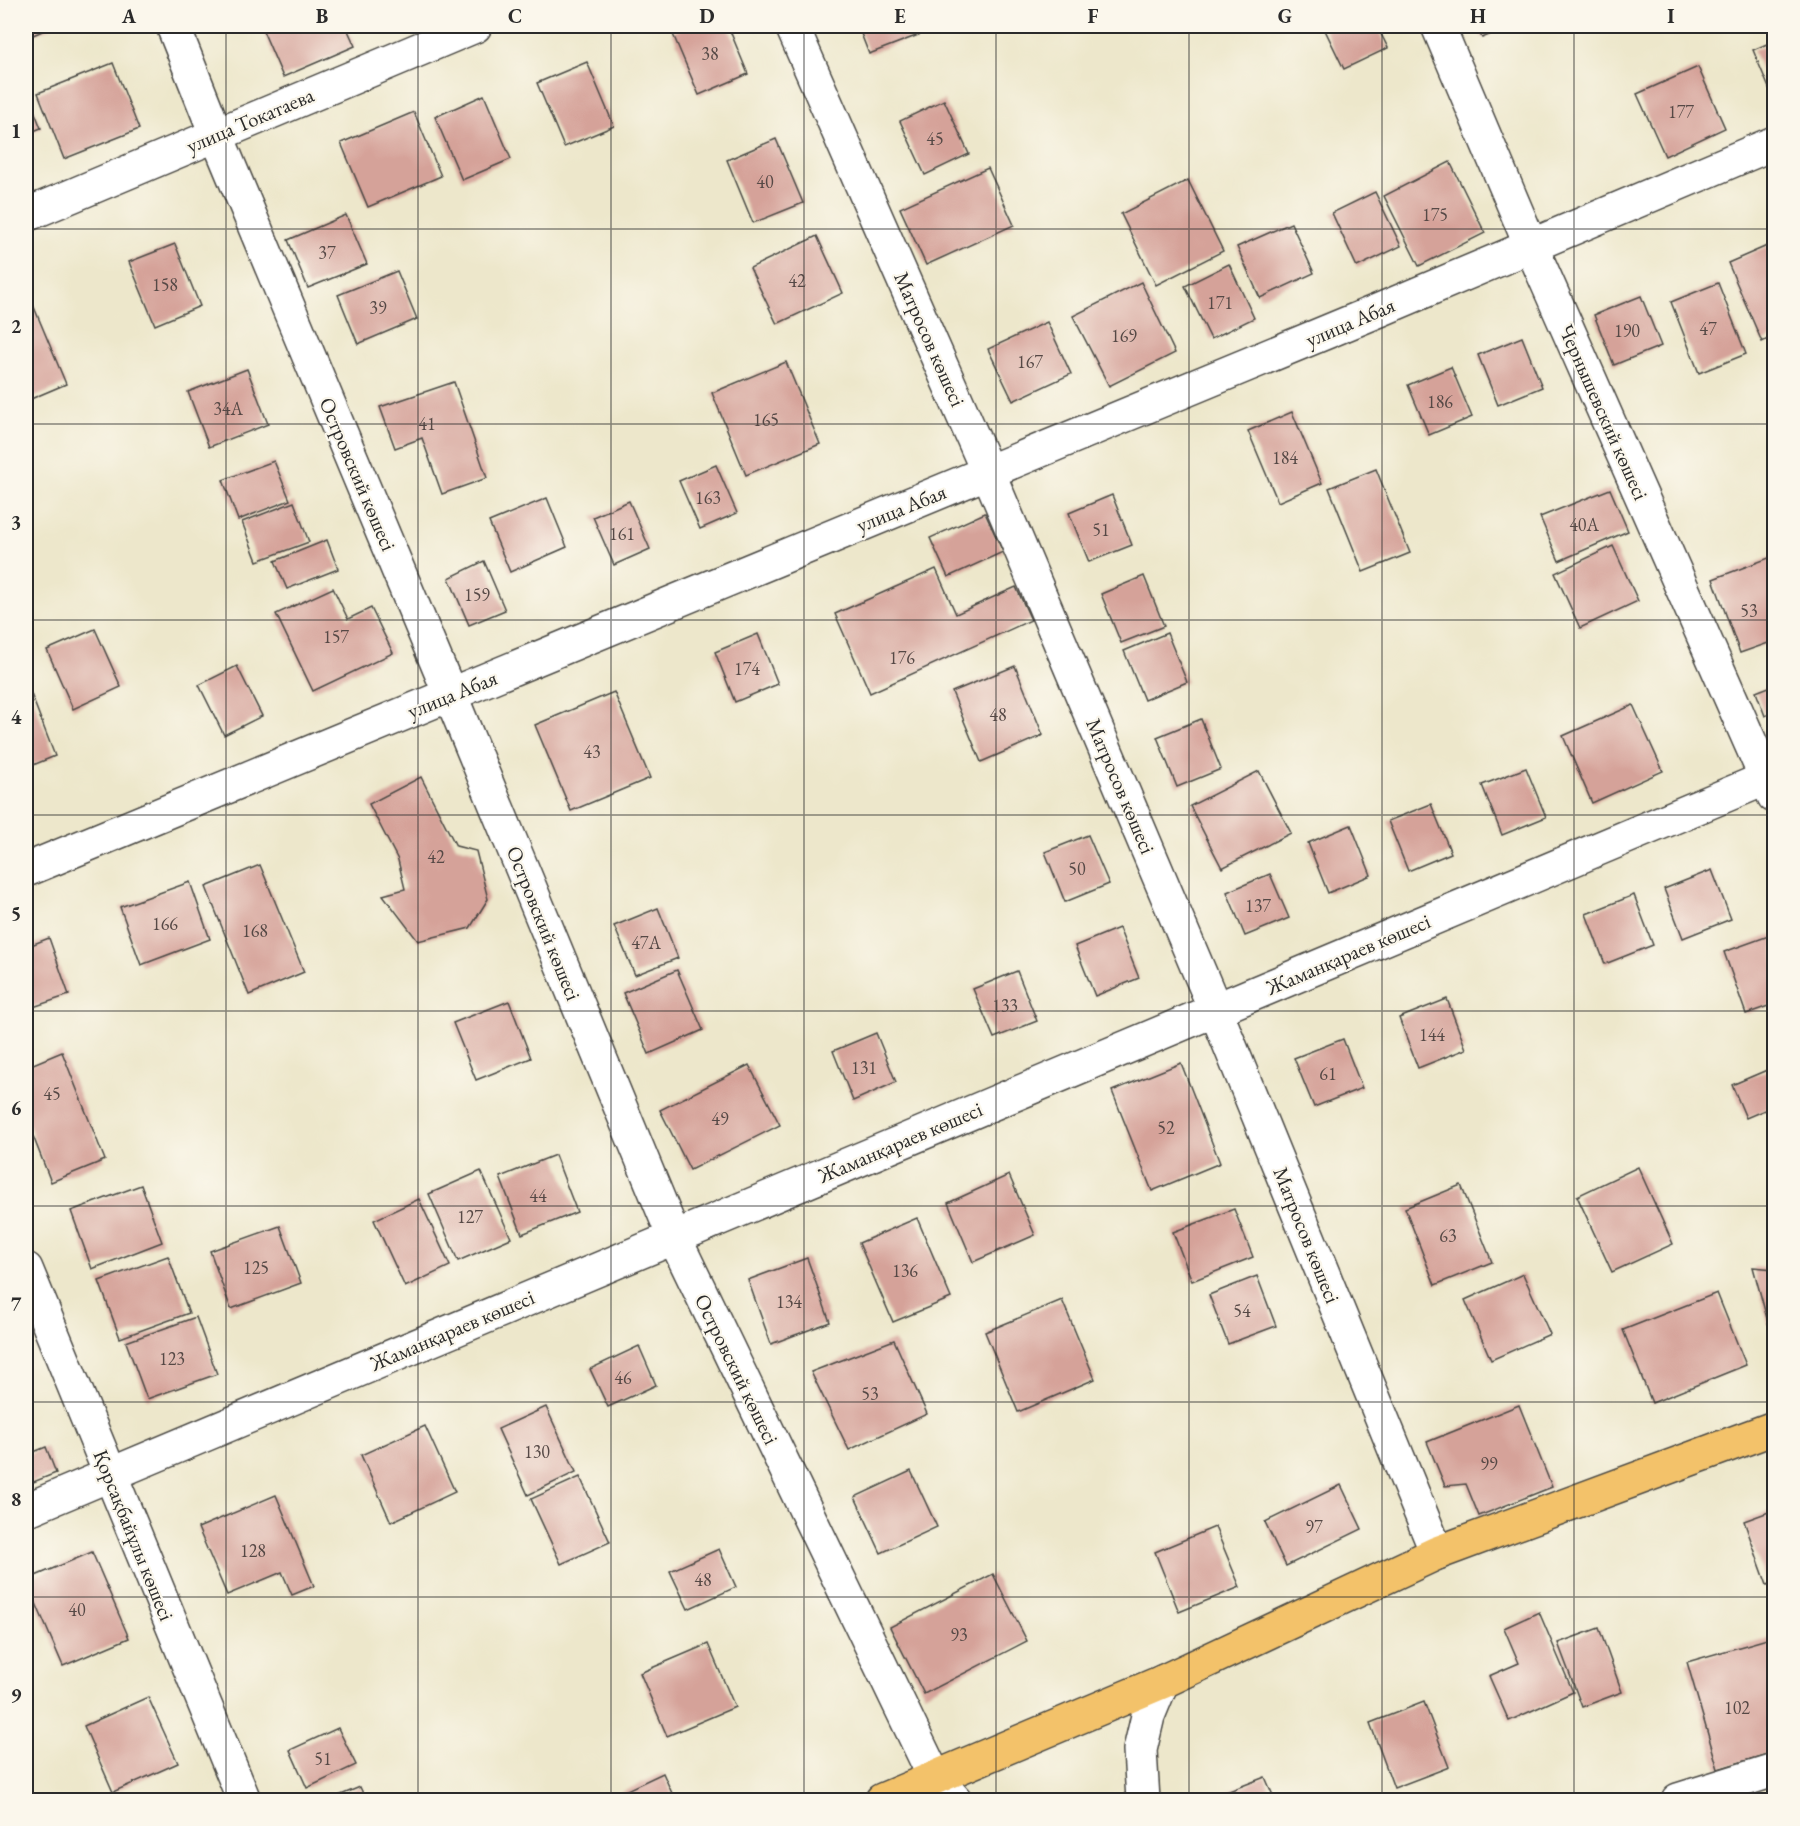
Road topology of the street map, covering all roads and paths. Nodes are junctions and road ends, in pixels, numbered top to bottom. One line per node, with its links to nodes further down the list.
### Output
1 (173, 26): 5 (street, Островский көшесі)
2 (475, 26): 5 (street, улица Токатаева)
3 (792, 26): 9 (street, Матросов көшесі)
4 (1438, 26): 8 (street, Чернышевский көшесі)
5 (216, 134): 7 (street, улица Токатаева); 10 (street, Островский көшесі)
6 (1774, 143): 8 (street, улица Абая)
7 (26, 215)
8 (1530, 246): 9 (street, улица Абая); 11 (street, Чернышевский көшесі)
9 (988, 472): 10 (street, улица Абая); 13 (street, Матросов көшесі)
10 (450, 694): 12 (street, улица Абая); 14 (street, Островский көшесі)
11 (1772, 783): 13 (street, Жаманқараев көшесі)
12 (26, 870)
13 (1215, 1009): 14 (street, Жаманқараев көшесі); 19 (street, Матросов көшесі)
14 (674, 1237): 17 (street, Жаманқараев көшесі); 22 (street, Островский көшесі)
15 (26, 1269): 17 (street, Қорсақбайұлы көшесі)
16 (1774, 1428): 19 (main road)
17 (109, 1475): 18 (street, Жаманқараев көшесі); 23 (street, Қорсақбайұлы көшесі)
18 (26, 1510)
19 (1437, 1552): 20 (main road)
20 (1162, 1682): 22 (main road); 25 (street)
21 (1774, 1770): 26 (street)
22 (945, 1789): 24 (main road)
23 (244, 1800)
24 (882, 1800)
25 (1143, 1800)
26 (1678, 1800)

